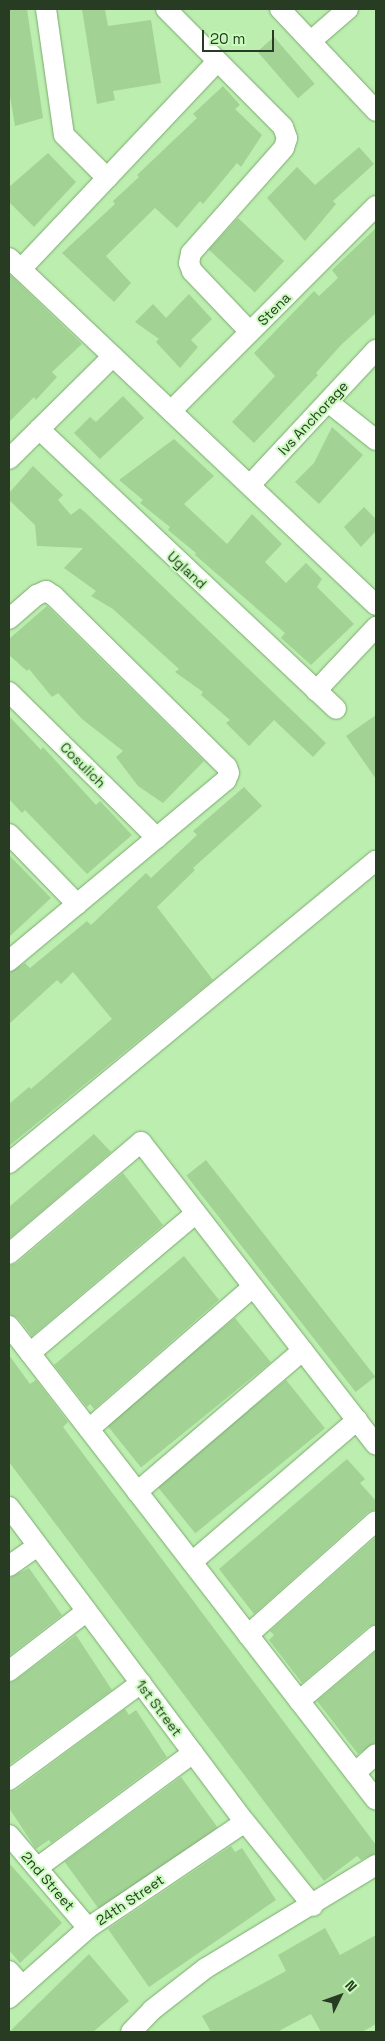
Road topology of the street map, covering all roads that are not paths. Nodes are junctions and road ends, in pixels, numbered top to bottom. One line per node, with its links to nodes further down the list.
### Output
1 (46, 9): 8 (street)
2 (166, 9): 6 (street)
3 (280, 9): 5 (street)
4 (348, 9): 5 (street)
5 (311, 41): 7 (street)
6 (218, 61): 8 (street); 11 (street)
7 (376, 111)
8 (107, 178): 10 (street)
9 (376, 206): 11 (street, Stena)
10 (15, 263): 13 (street)
11 (250, 332): 15 (street, Stena)
12 (376, 350): 14 (street, Ivs Anchorage)
13 (113, 356): 15 (street); 16 (street)
14 (328, 402): 17 (street); 19 (street, Ivs Anchorage)
15 (171, 411): 19 (street)
16 (39, 429): 18 (street); 23 (street, Ugland)
17 (376, 440)
18 (9, 459)
19 (250, 485): 20 (street)
20 (376, 605)
21 (9, 619): 27 (street)
22 (376, 627): 23 (street)
23 (316, 691): 25 (street, Ugland)
24 (9, 692): 27 (street, Cosulich)
25 (336, 709)
26 (9, 834): 29 (street)
27 (156, 838): 29 (street)
28 (376, 861): 31 (street)
29 (77, 904): 30 (street)
30 (9, 960)
31 (9, 1163)
32 (196, 1213): 33 (street); 34 (street); 37 (street)
33 (9, 1254)
34 (253, 1287): 36 (street); 39 (street)
35 (9, 1326): 37 (street)
36 (303, 1350): 38 (street); 41 (street)
37 (30, 1353): 39 (street)
38 (357, 1420): 40 (street); 45 (street)
39 (89, 1429): 41 (street)
40 (376, 1446)
41 (137, 1492): 45 (street)
42 (9, 1507): 44 (street, 1st Street)
43 (376, 1522): 48 (street)
44 (38, 1546): 46 (street); 47 (street, 1st Street)
45 (192, 1562): 48 (street)
46 (9, 1566)
47 (86, 1611): 50 (street); 51 (street, 1st Street)
48 (248, 1635): 52 (street)
49 (376, 1636): 52 (street)
50 (9, 1672)
51 (141, 1683): 53 (street, 1st Street); 56 (street)
52 (299, 1701): 55 (street)
53 (193, 1753): 58 (street, 1st Street); 61 (street)
54 (376, 1754): 55 (street)
55 (355, 1773): 57 (street)
56 (9, 1780)
57 (376, 1800)
58 (245, 1822): 62 (street, 1st Street); 63 (street, 24th Street)
59 (9, 1835): 61 (street, 2nd Street)
60 (376, 1865): 62 (street)
61 (37, 1868): 63 (street, 2nd Street)
62 (313, 1906): 66 (street)
63 (88, 1928): 65 (street, 24th Street)
64 (9, 1971): 65 (street)
65 (15, 1992)
66 (131, 2032)

